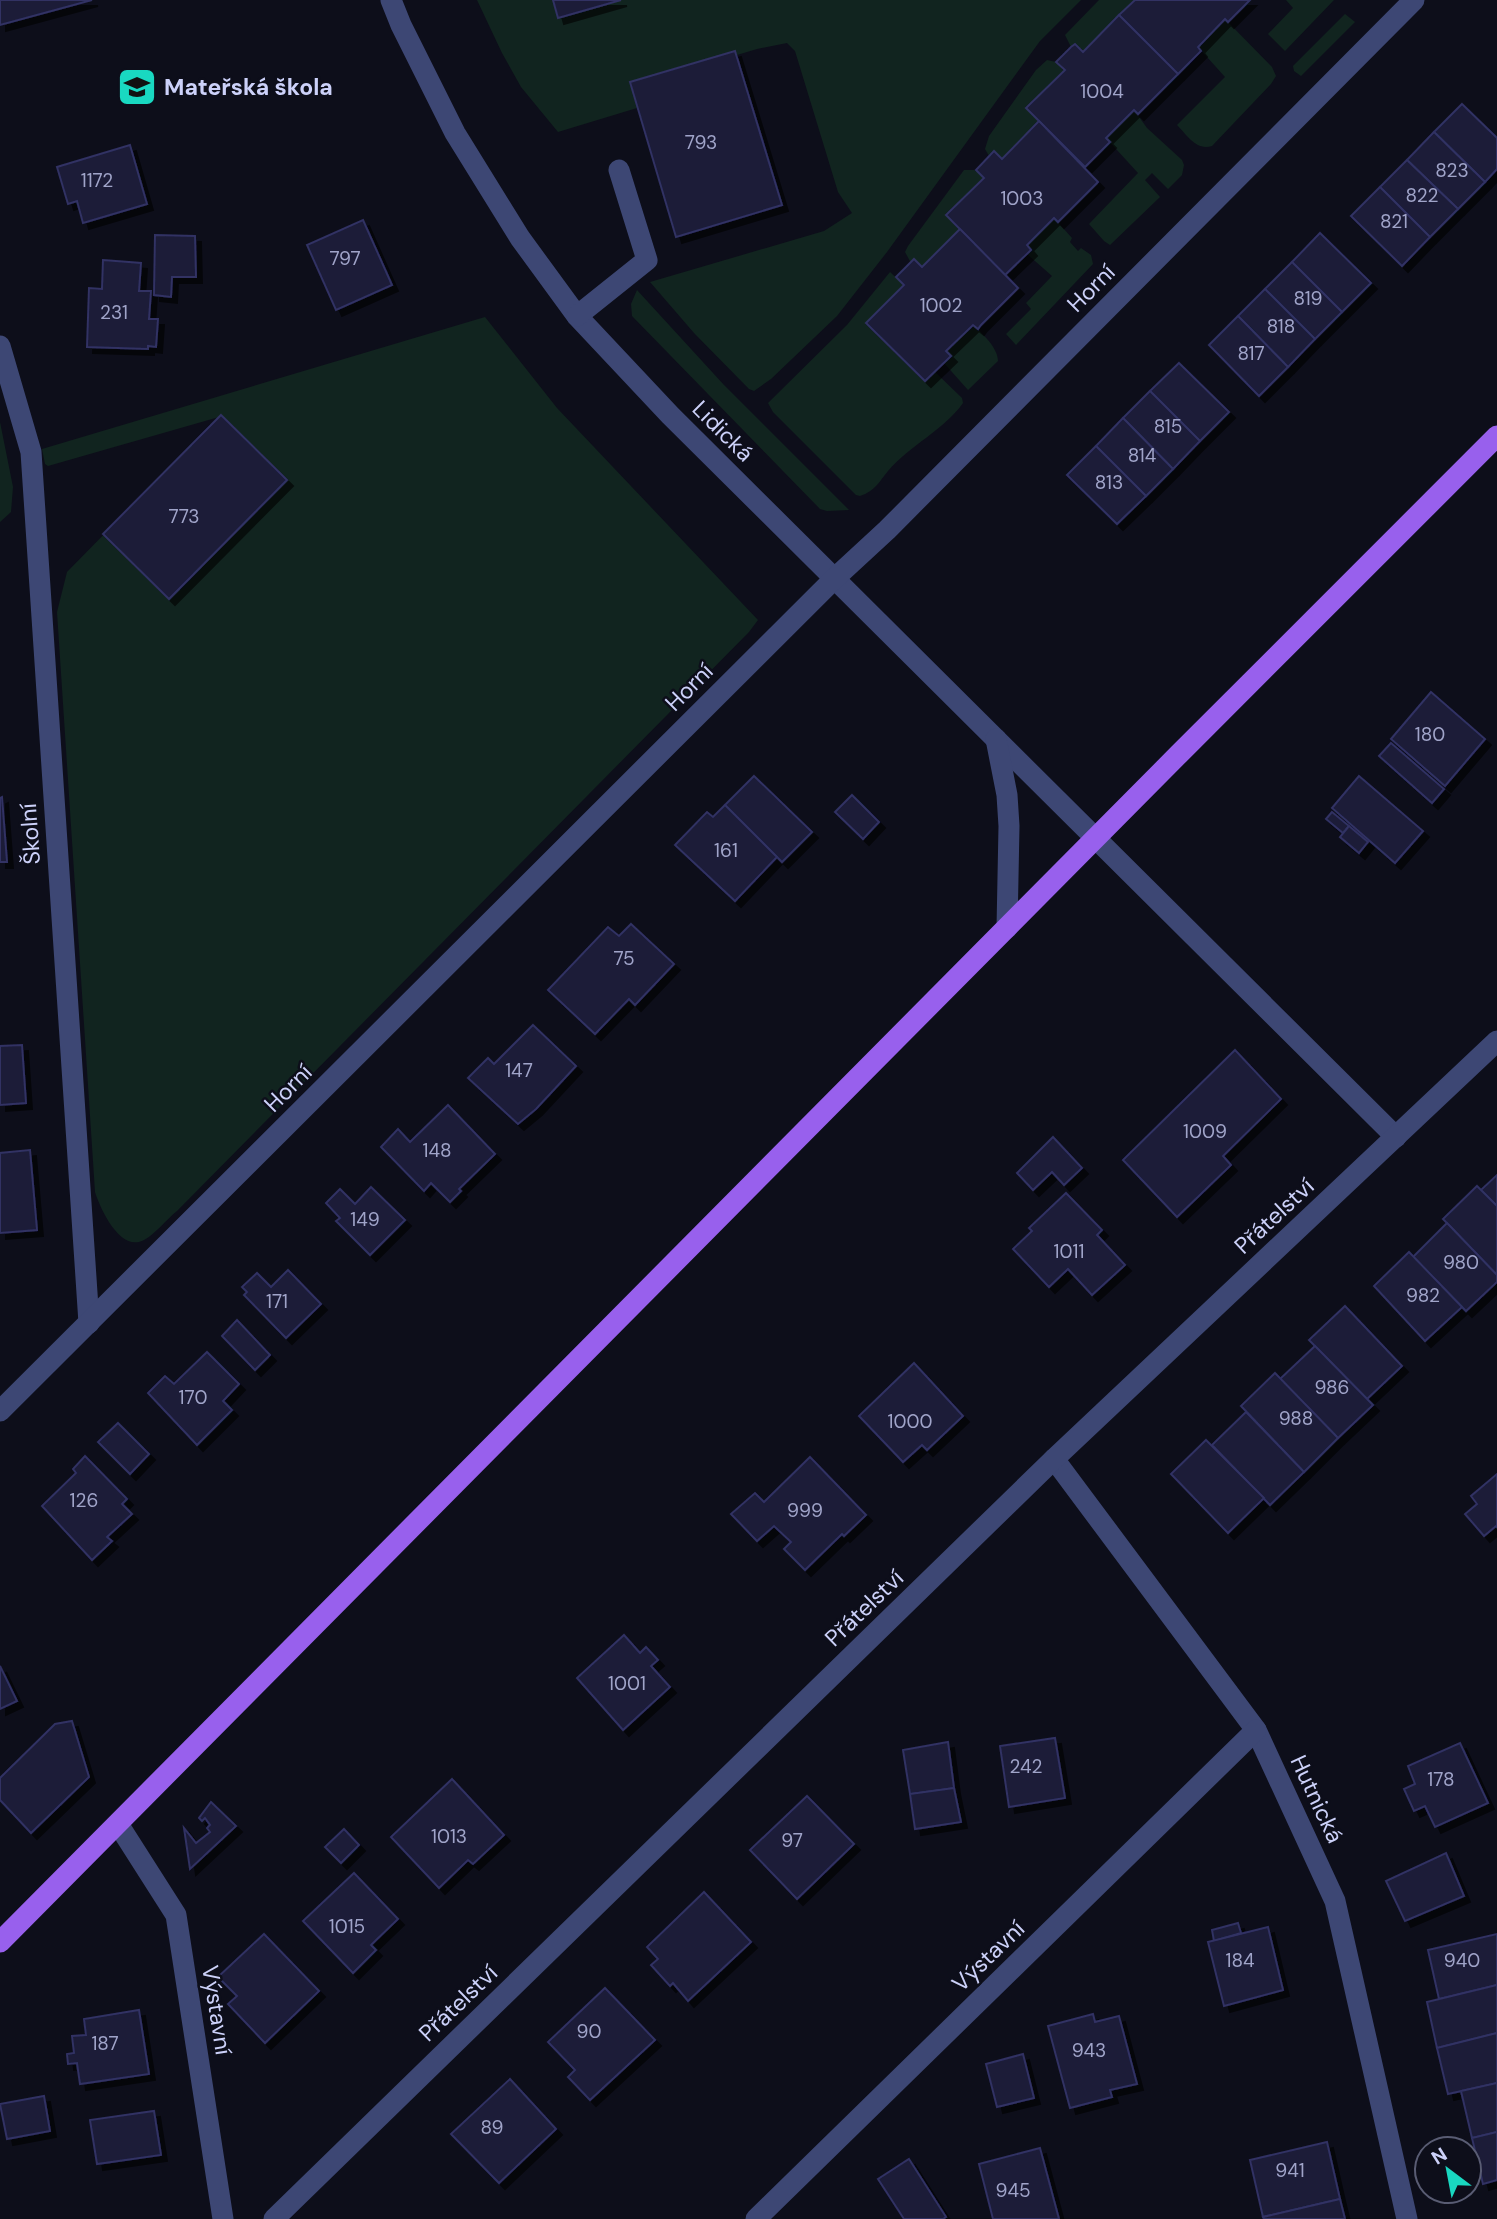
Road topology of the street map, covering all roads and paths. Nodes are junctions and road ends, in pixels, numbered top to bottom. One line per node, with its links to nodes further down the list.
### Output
1 (391, 0): 4 (street, Lidická)
2 (1414, 0): 7 (street, Horní)
3 (619, 170): 4 (street)
4 (577, 316): 7 (street, Lidická)
5 (0, 346): 13 (street, Školní)
6 (1497, 436): 9 (main road)
7 (835, 578): 8 (street, Lidická); 13 (street, Horní)
8 (996, 739): 9 (street, Lidická); 10 (street)
9 (1096, 839): 10 (main road); 12 (street, Lidická)
10 (1007, 928): 17 (main road)
11 (1497, 1041): 12 (street, Přátelství)
12 (1396, 1137): 15 (street, Přátelství)
13 (89, 1323): 14 (street, Horní)
14 (0, 1411)
15 (1054, 1460): 16 (street, Hutnická); 20 (street, Přátelství)
16 (1256, 1730): 21 (street, Výstavní); 22 (street, Hutnická)
17 (118, 1824): 18 (main road); 19 (street, Výstavní)
18 (0, 1942)
19 (223, 2219)
20 (274, 2219)
21 (756, 2219)
22 (1407, 2219)

